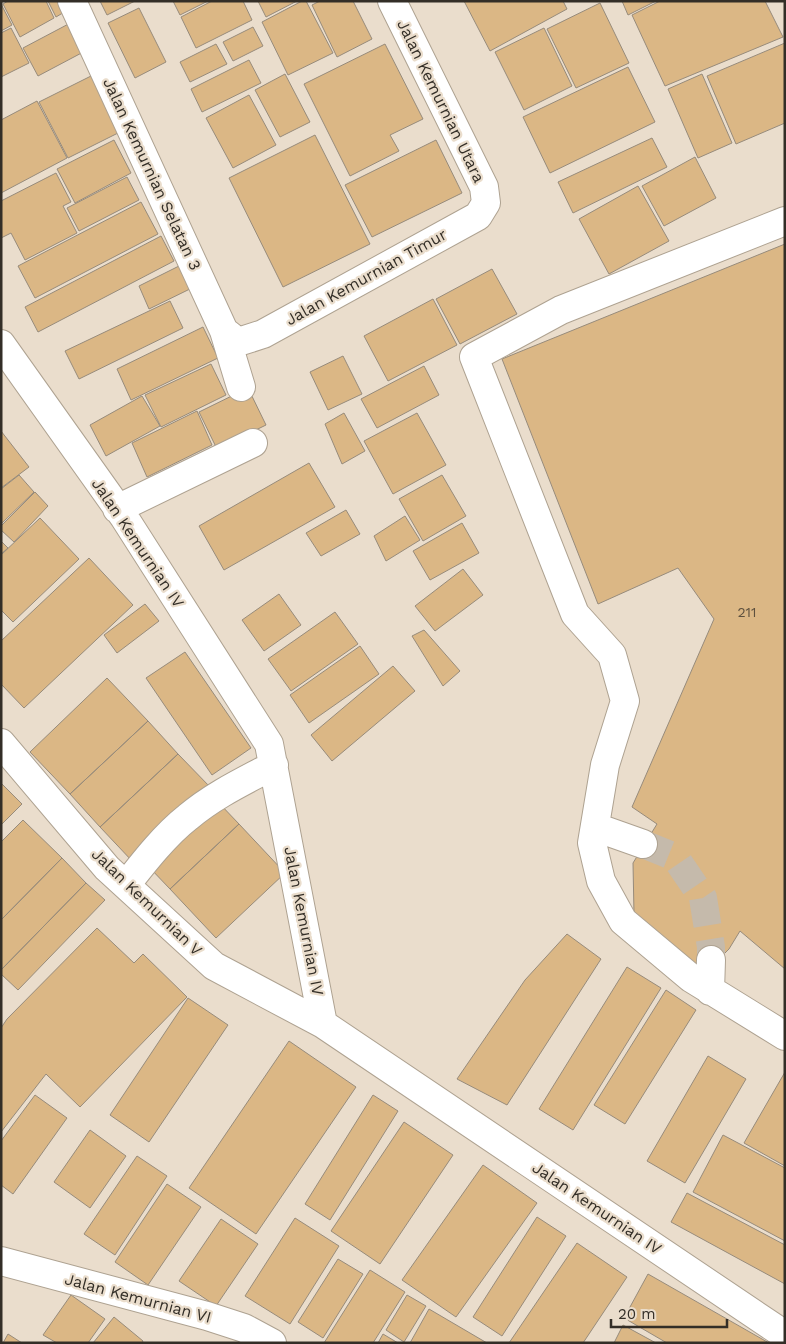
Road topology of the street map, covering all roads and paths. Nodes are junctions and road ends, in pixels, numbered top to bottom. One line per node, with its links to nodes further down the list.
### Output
1 (72, 1): 5 (street, Jalan Kemurnian Selatan 3)
2 (392, 1): 3 (street, Jalan Kemurnian Utara)
3 (486, 203): 5 (street, Jalan Kemurnian Timur)
4 (785, 221): 12 (street)
5 (231, 336): 7 (street, Jalan Kemurnian Selatan 3)
6 (1, 344): 9 (street, Jalan Kemurnian IV)
7 (242, 387)
8 (253, 443): 9 (street)
9 (118, 509): 11 (street, Jalan Kemurnian IV)
10 (1, 742): 14 (street, Jalan Kemurnian V)
11 (274, 765): 14 (street); 18 (street, Jalan Kemurnian IV)
12 (595, 827): 13 (street); 16 (street)
13 (643, 844)
14 (126, 885): 18 (street, Jalan Kemurnian V)
15 (711, 960): 16 (street)
16 (710, 991): 17 (street)
17 (755, 1018): 19 (street); 20 (street)
18 (324, 1024): 22 (street, Jalan Kemurnian IV)
19 (785, 1029)
20 (785, 1036)
21 (1, 1261): 23 (street, Jalan Kemurnian VI)
22 (785, 1335)
23 (272, 1343)

